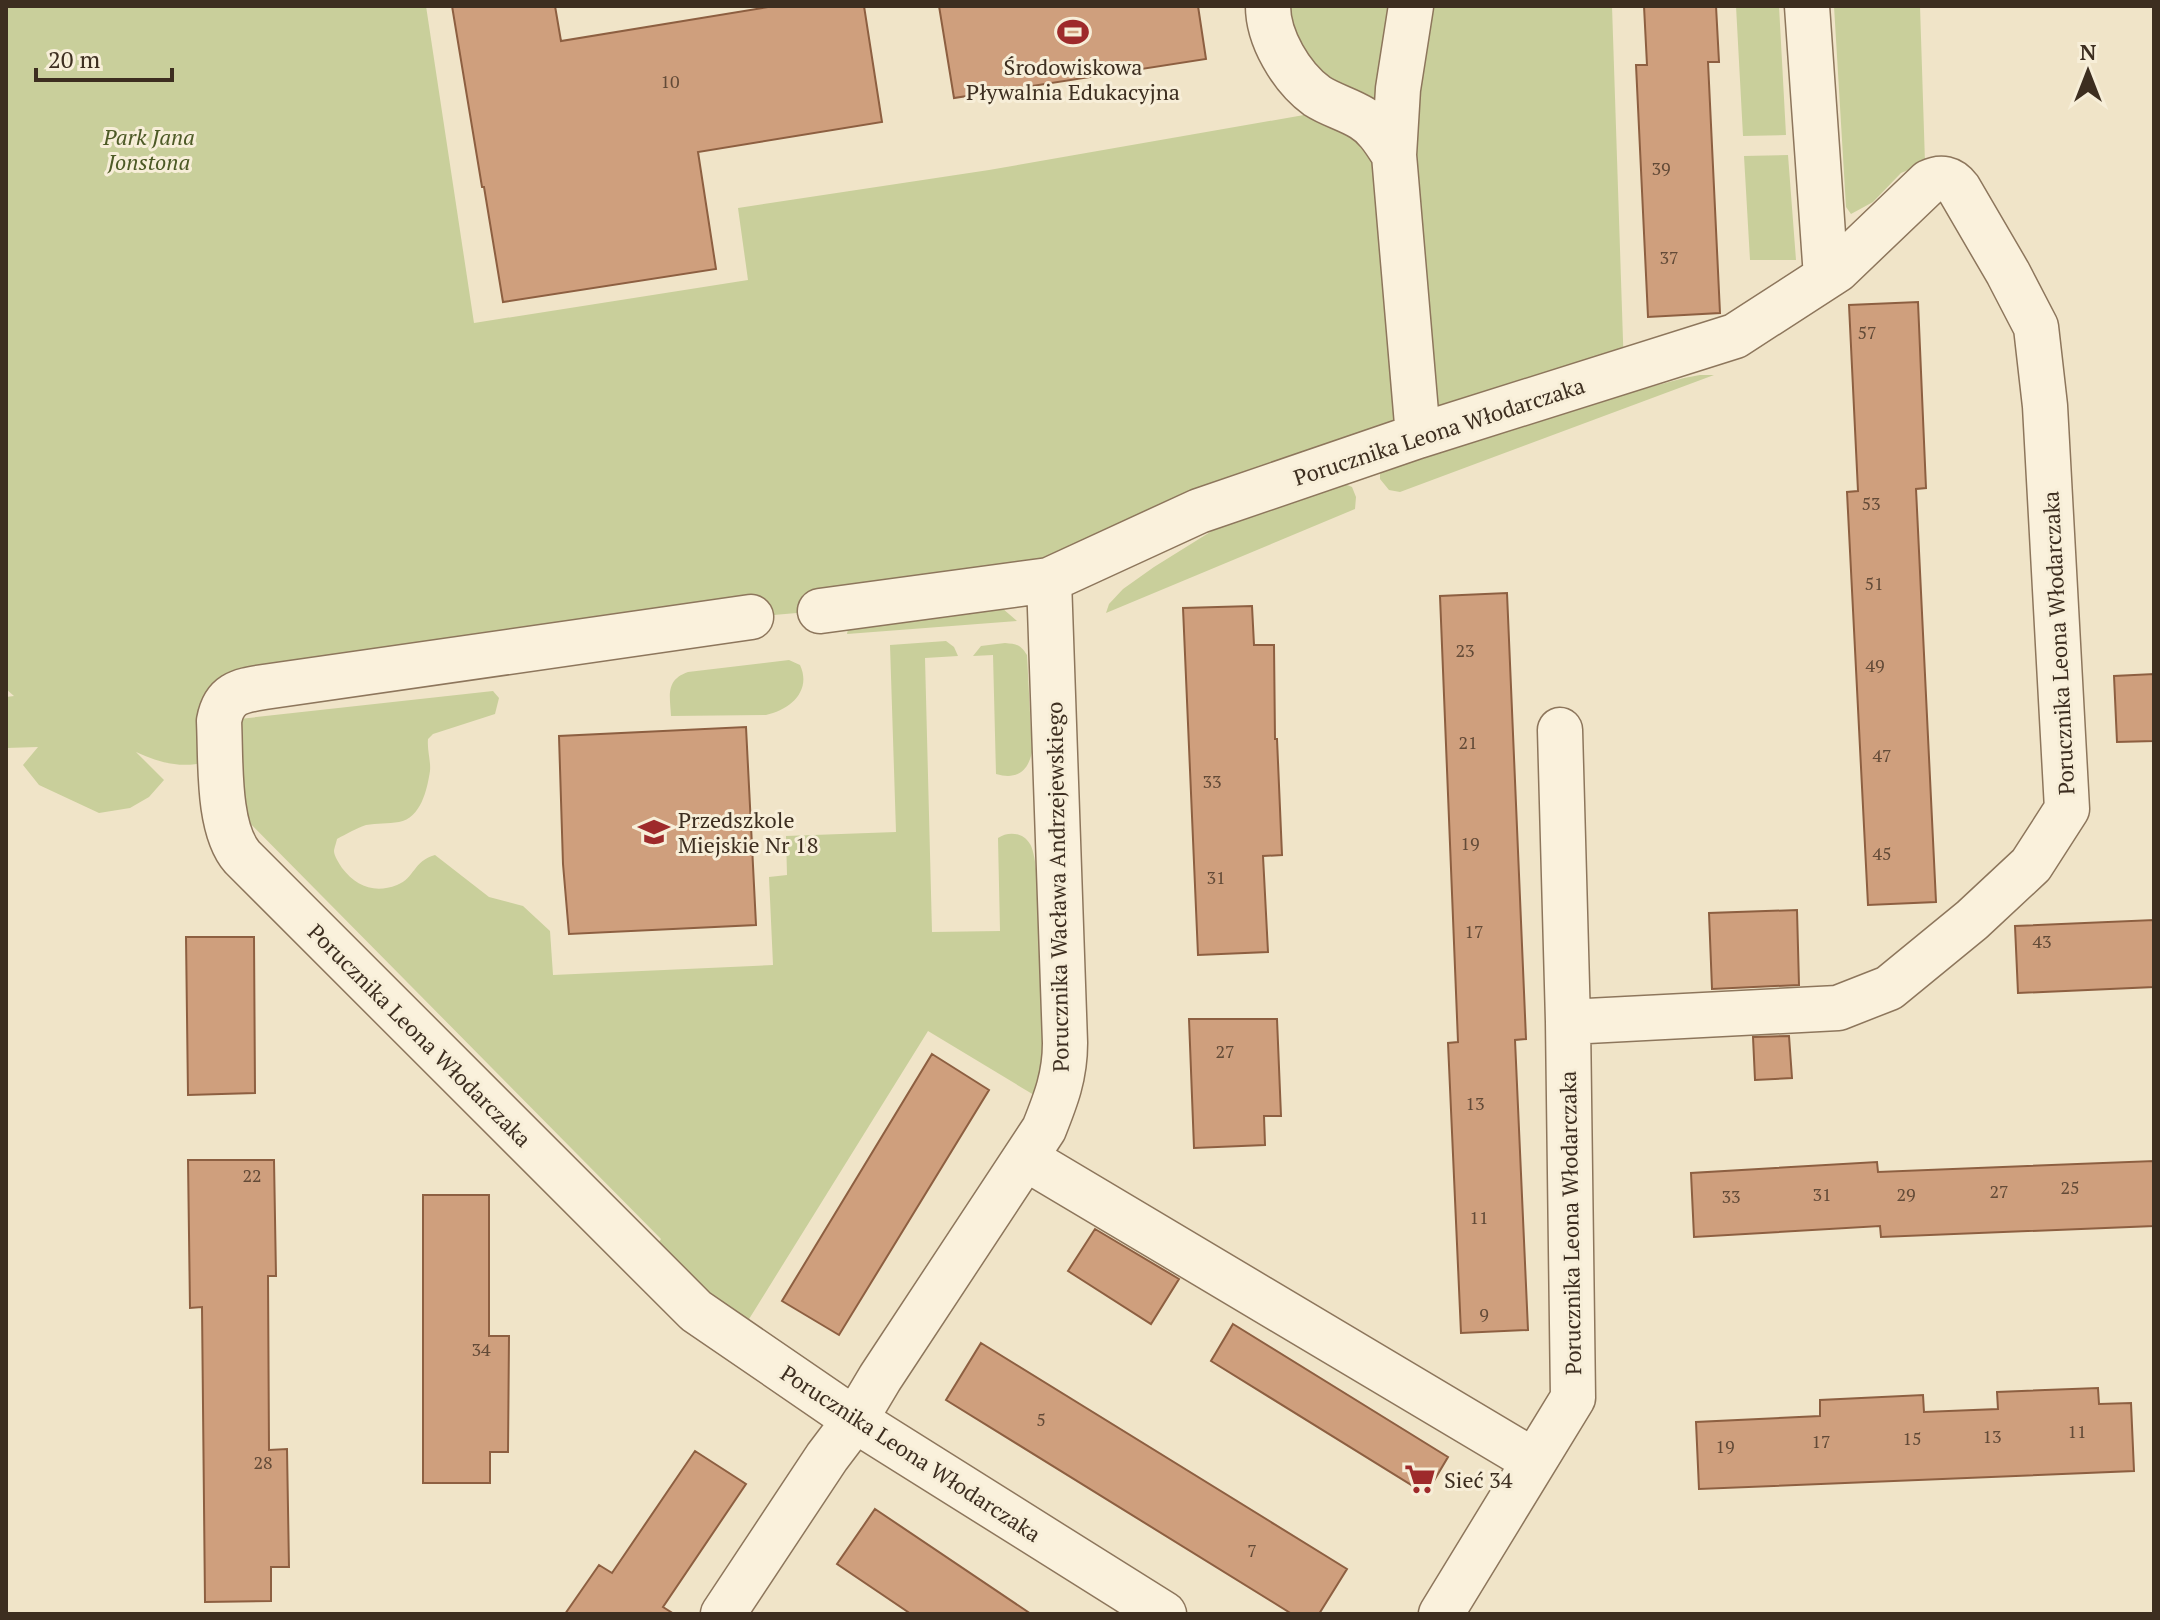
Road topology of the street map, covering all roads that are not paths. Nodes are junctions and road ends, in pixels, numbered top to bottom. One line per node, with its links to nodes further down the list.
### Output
1 (1268, 6): 4 (street)
2 (1411, 6): 4 (street)
3 (1807, 6): 5 (street)
4 (1394, 155): 6 (street)
5 (1826, 277): 6 (street, Porucznika Leona Włodarczaka); 11 (street, Porucznika Leona Włodarczaka)
6 (1418, 436): 7 (street, Porucznika Leona Włodarczaka)
7 (1049, 580): 8 (street); 12 (street, Porucznika Wacława Andrzejewskiego)
8 (820, 611)
9 (751, 617): 13 (street, Porucznika Leona Włodarczaka)
10 (1560, 730): 11 (street, Porucznika Leona Włodarczaka)
11 (1568, 1022): 14 (street, Porucznika Leona Włodarczaka)
12 (1025, 1158): 13 (street, Porucznika Wacława Andrzejewskiego); 14 (street)
13 (855, 1420): 15 (street, Porucznika Wacława Andrzejewskiego); 16 (street, Porucznika Leona Włodarczaka)
14 (1534, 1461): 17 (street, Porucznika Leona Włodarczaka)
15 (723, 1614)
16 (1164, 1614)
17 (1441, 1614)

